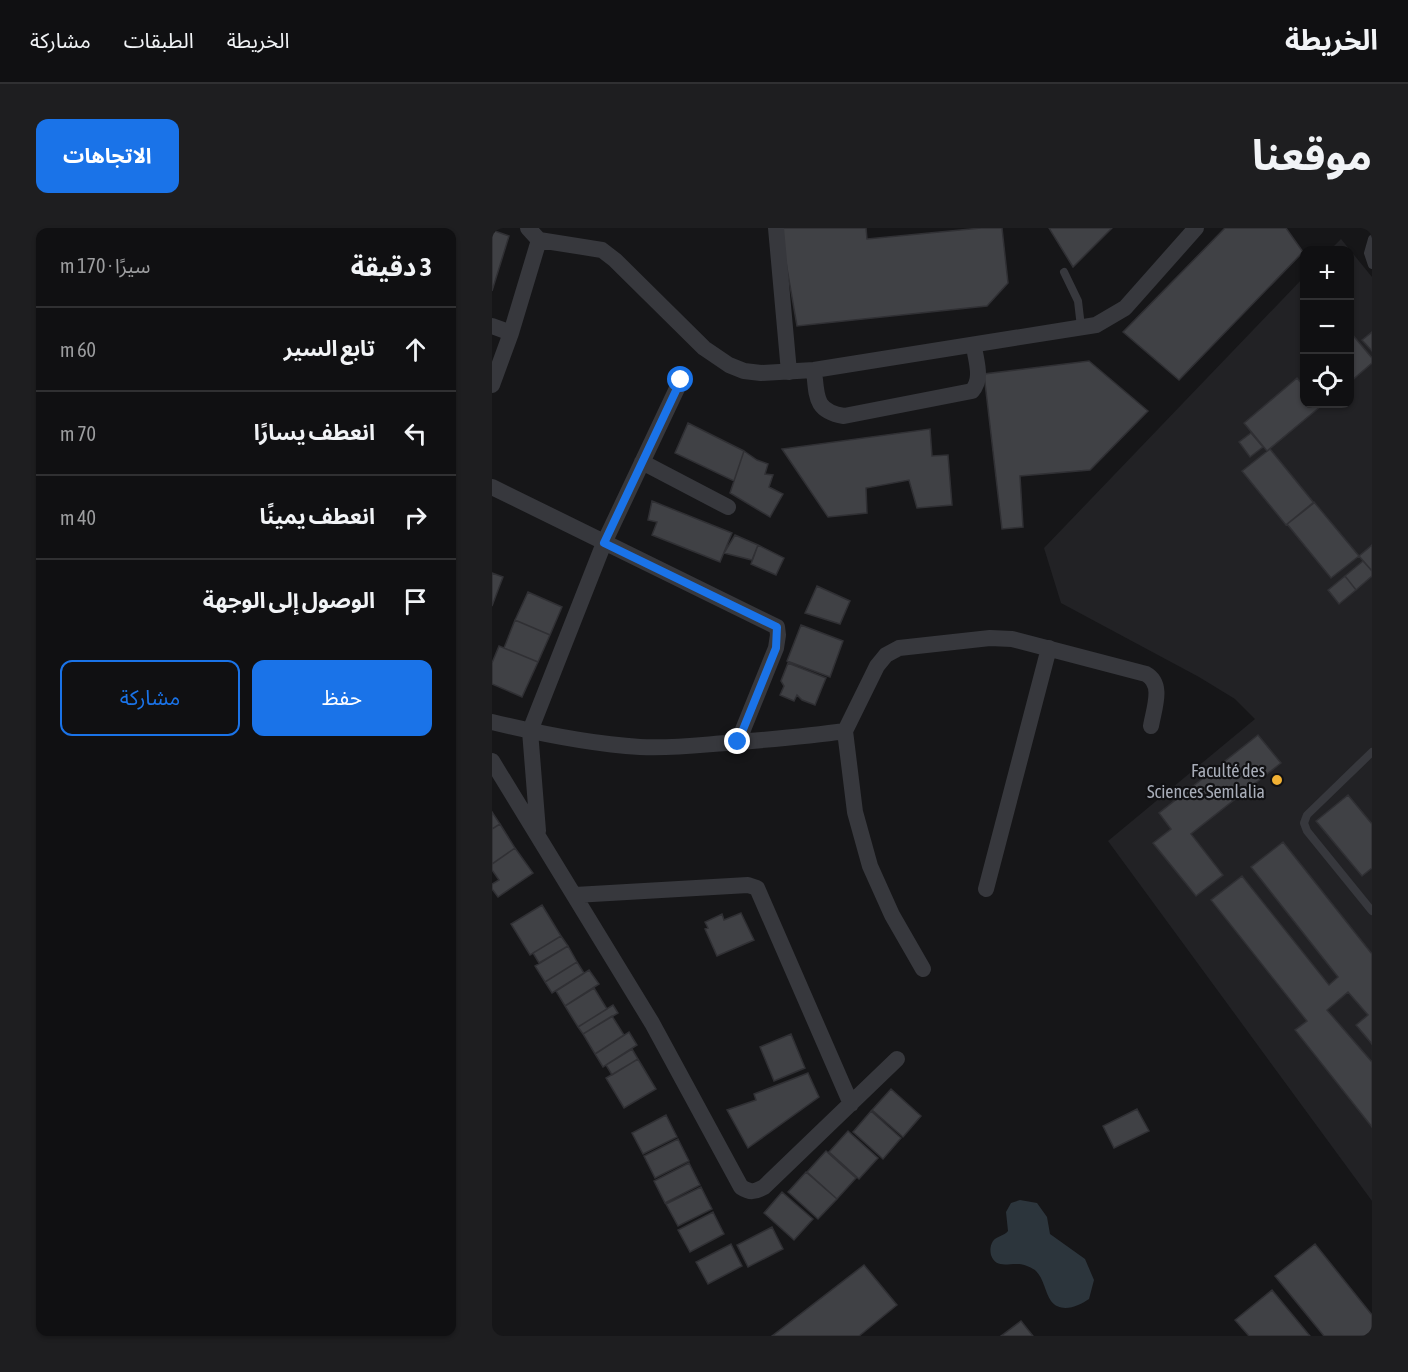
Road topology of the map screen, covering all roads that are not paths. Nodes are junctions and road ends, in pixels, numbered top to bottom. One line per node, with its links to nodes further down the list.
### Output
1 (776, 228): 12 (street)
2 (1196, 228): 8 (street)
3 (533, 234): 9 (street); 12 (street)
4 (1372, 239): 5 (lane)
5 (1372, 265)
6 (1064, 272): 8 (lane)
7 (492, 326): 9 (street)
8 (1082, 327): 10 (street)
9 (512, 333): 14 (street)
10 (974, 346): 11 (street); 11 (street)
11 (814, 370): 12 (street)
12 (789, 372)
13 (681, 380): 15 (street)
14 (492, 385)
15 (642, 462): 17 (street); 18 (street)
16 (492, 487): 18 (street)
17 (728, 507)
18 (604, 543): 22 (street); 24 (street)
19 (1049, 648): 21 (street); 23 (street); 28 (street)
20 (492, 722): 22 (street)
21 (1151, 726)
22 (530, 731): 24 (street); 27 (street)
23 (844, 731): 24 (street); 31 (street)
24 (738, 742)
25 (1372, 752): 30 (lane)
26 (492, 760): 27 (street)
27 (538, 835): 29 (street)
28 (986, 889)
29 (574, 895): 33 (street); 33 (street)
30 (1372, 911)
31 (923, 969)
32 (897, 1059): 33 (street)
33 (851, 1104)

